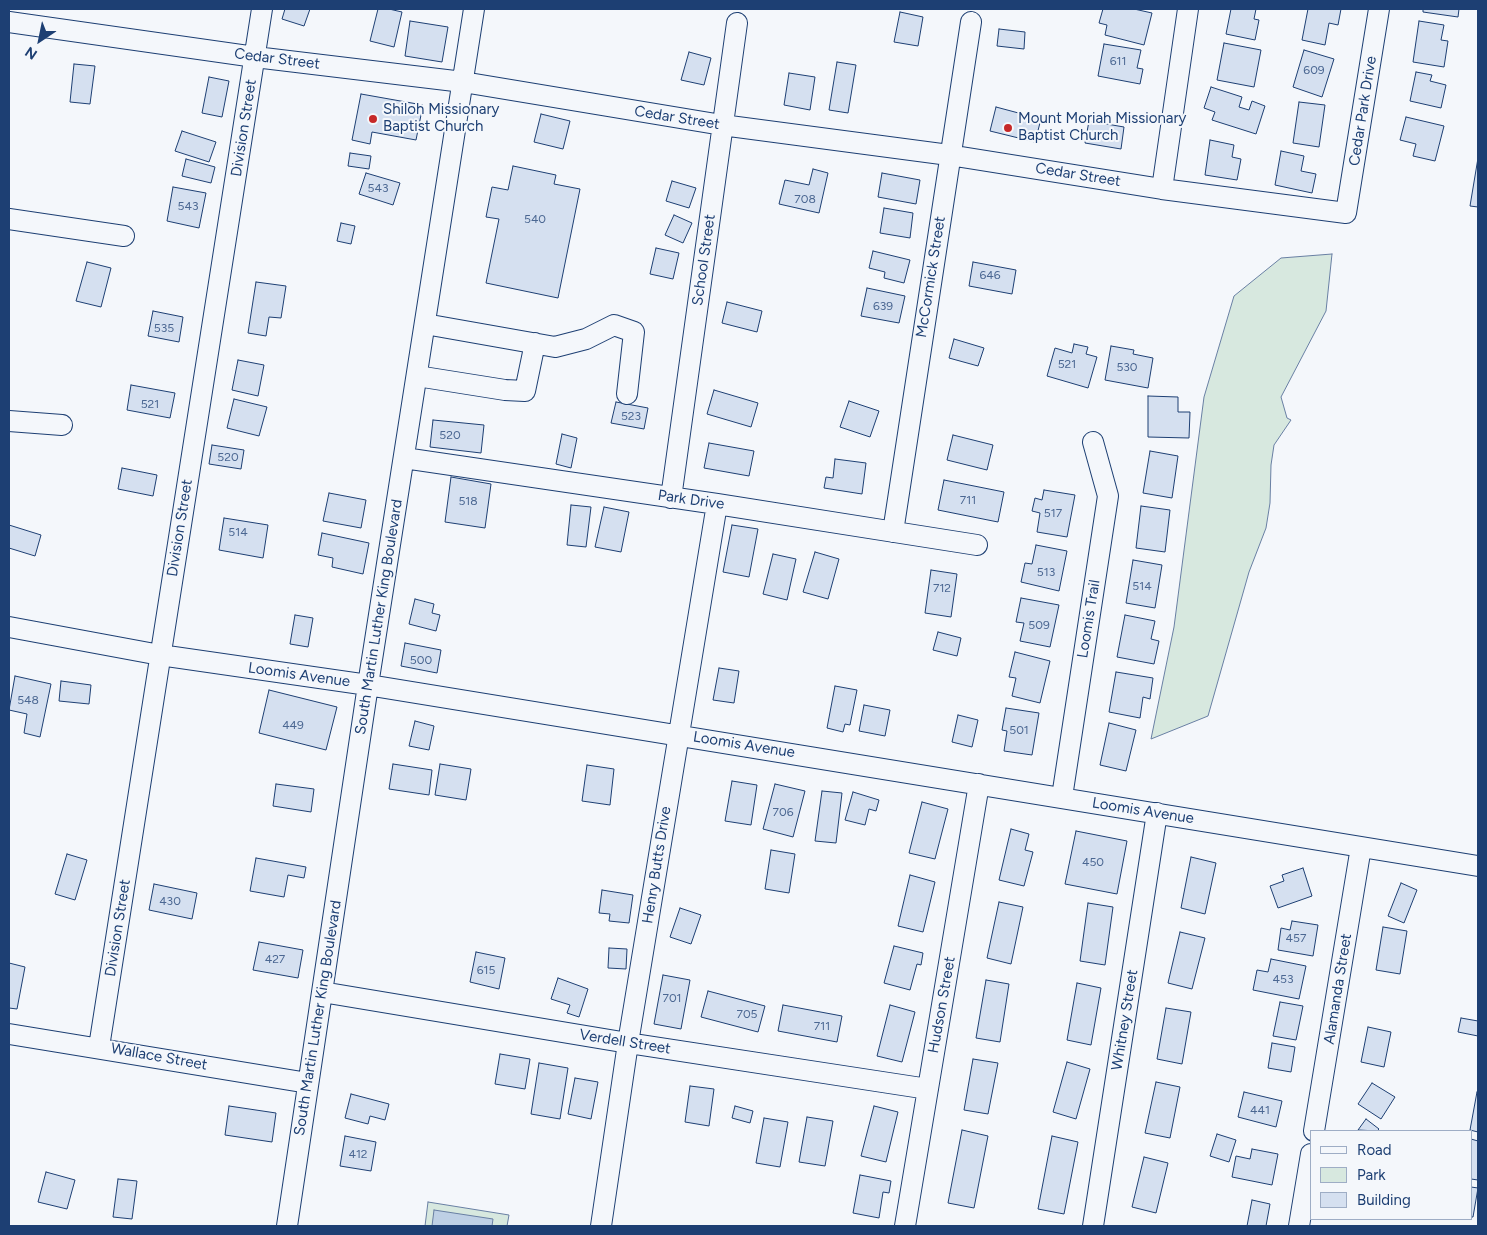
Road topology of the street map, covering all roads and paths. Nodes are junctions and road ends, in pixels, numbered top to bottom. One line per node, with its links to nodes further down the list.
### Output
1 (262, 9): 8 (street, Division Street)
2 (474, 9): 9 (street, South Martin Luther King Boulevard)
3 (1188, 9): 12 (street)
4 (1379, 9): 13 (street, Cedar Park Drive)
5 (9, 22): 8 (street, Cedar Street)
6 (971, 22): 11 (street, McCormick Street)
7 (737, 23): 10 (street, School Street)
8 (255, 57): 9 (street, Cedar Street); 29 (street, Division Street)
9 (463, 82): 10 (street, Cedar Street); 16 (street, South Martin Luther King Boulevard)
10 (722, 125): 11 (street, Cedar Street); 24 (street, School Street)
11 (949, 155): 12 (street, Cedar Street); 26 (street, McCormick Street)
12 (1162, 189): 13 (street, Cedar Street)
13 (1346, 213)
14 (9, 219): 15 (street)
15 (124, 236)
16 (425, 324): 17 (street); 18 (street, South Martin Luther King Boulevard)
17 (534, 343): 18 (street); 19 (street)
18 (417, 376): 23 (street, South Martin Luther King Boulevard)
19 (627, 394)
20 (9, 421): 21 (street)
21 (62, 425)
22 (1093, 442): 33 (street, Loomis Trail)
23 (404, 458): 24 (street, Park Drive); 30 (street, South Martin Luther King Boulevard)
24 (671, 498): 25 (street, Park Drive)
25 (717, 504): 26 (street, Park Drive); 31 (street, Henry Butts Drive)
26 (893, 532): 27 (street, Park Drive)
27 (977, 544)
28 (9, 627): 29 (street, Loomis Avenue)
29 (160, 655): 30 (street, Loomis Avenue); 40 (street, Division Street)
30 (368, 685): 31 (street, Loomis Avenue); 37 (street, South Martin Luther King Boulevard)
31 (678, 734): 32 (street, Loomis Avenue); 39 (street, Henry Butts Drive)
32 (979, 784): 33 (street, Loomis Avenue); 42 (street, Hudson Street)
33 (1062, 798): 34 (street, Loomis Avenue)
34 (1156, 813): 35 (street, Loomis Avenue); 48 (street, Whitney Street)
35 (1361, 847): 36 (street, Loomis Avenue); 43 (street, Alamanda Street)
36 (1478, 866)
37 (322, 992): 39 (street, Verdell Street); 41 (street, South Martin Luther King Boulevard)
38 (9, 1034): 40 (street, Wallace Street)
39 (628, 1043): 42 (street, Verdell Street); 46 (street, Henry Butts Drive)
40 (99, 1047): 41 (street, Wallace Street)
41 (308, 1083): 45 (street, South Martin Luther King Boulevard)
42 (928, 1089): 47 (street, Hudson Street)
43 (1314, 1130)
44 (1310, 1160): 49 (street)
45 (287, 1226)
46 (601, 1226)
47 (905, 1226)
48 (1093, 1226)
49 (1299, 1226)

